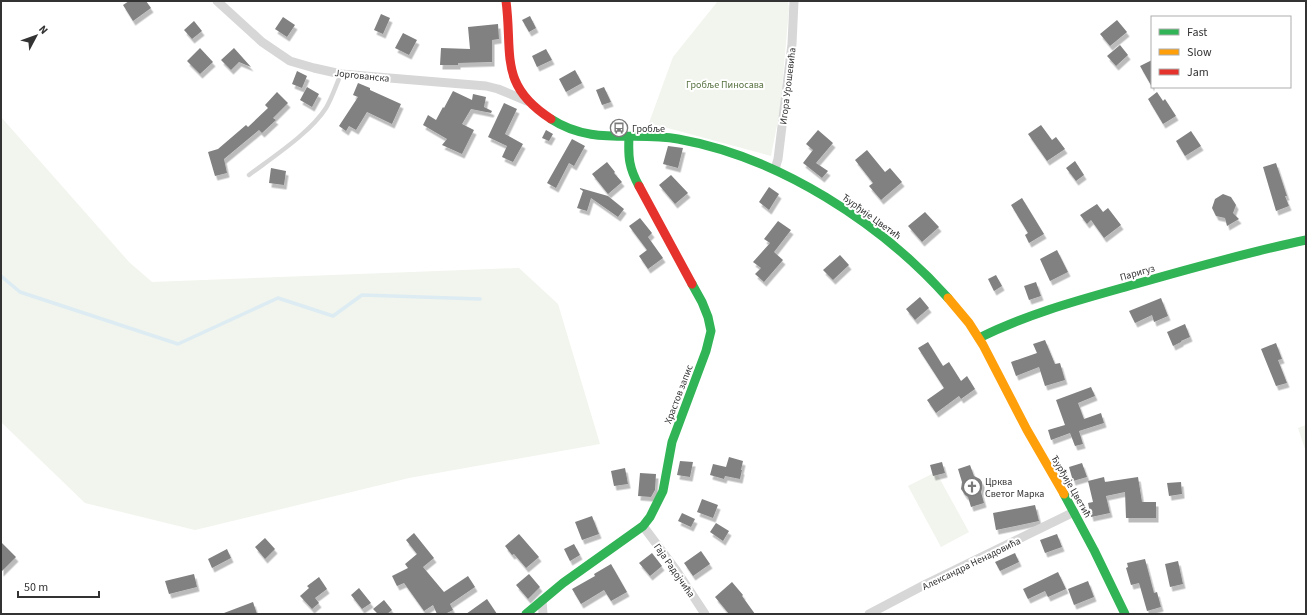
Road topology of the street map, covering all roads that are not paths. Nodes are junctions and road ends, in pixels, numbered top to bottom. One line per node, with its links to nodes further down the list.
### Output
1 (216, 1): 4 (street, Јоргованска)
2 (506, 1): 5 (street, Ђурђије Цветић)
3 (794, 1): 7 (street, Игора Урошевића)
4 (341, 74): 5 (street, Јоргованска); 8 (lane)
5 (529, 101): 6 (street, Ђурђије Цветић)
6 (629, 137): 7 (street, Ђурђије Цветић); 12 (street, Храстов запис)
7 (775, 170): 10 (street, Ђурђије Цветић)
8 (249, 175)
9 (1306, 240): 10 (street, Паригуз)
10 (979, 338): 11 (street, Ђурђије Цветић)
11 (1074, 512): 17 (street, Александра Ненадовића); 18 (street, Ђурђије Цветић)
12 (643, 526): 13 (street, Храстов запис); 16 (street, Гаја Радојчића)
13 (542, 600): 14 (street, Храстов запис); 15 (street)
14 (526, 614)
15 (543, 614)
16 (705, 614)
17 (869, 614)
18 (1125, 614)

